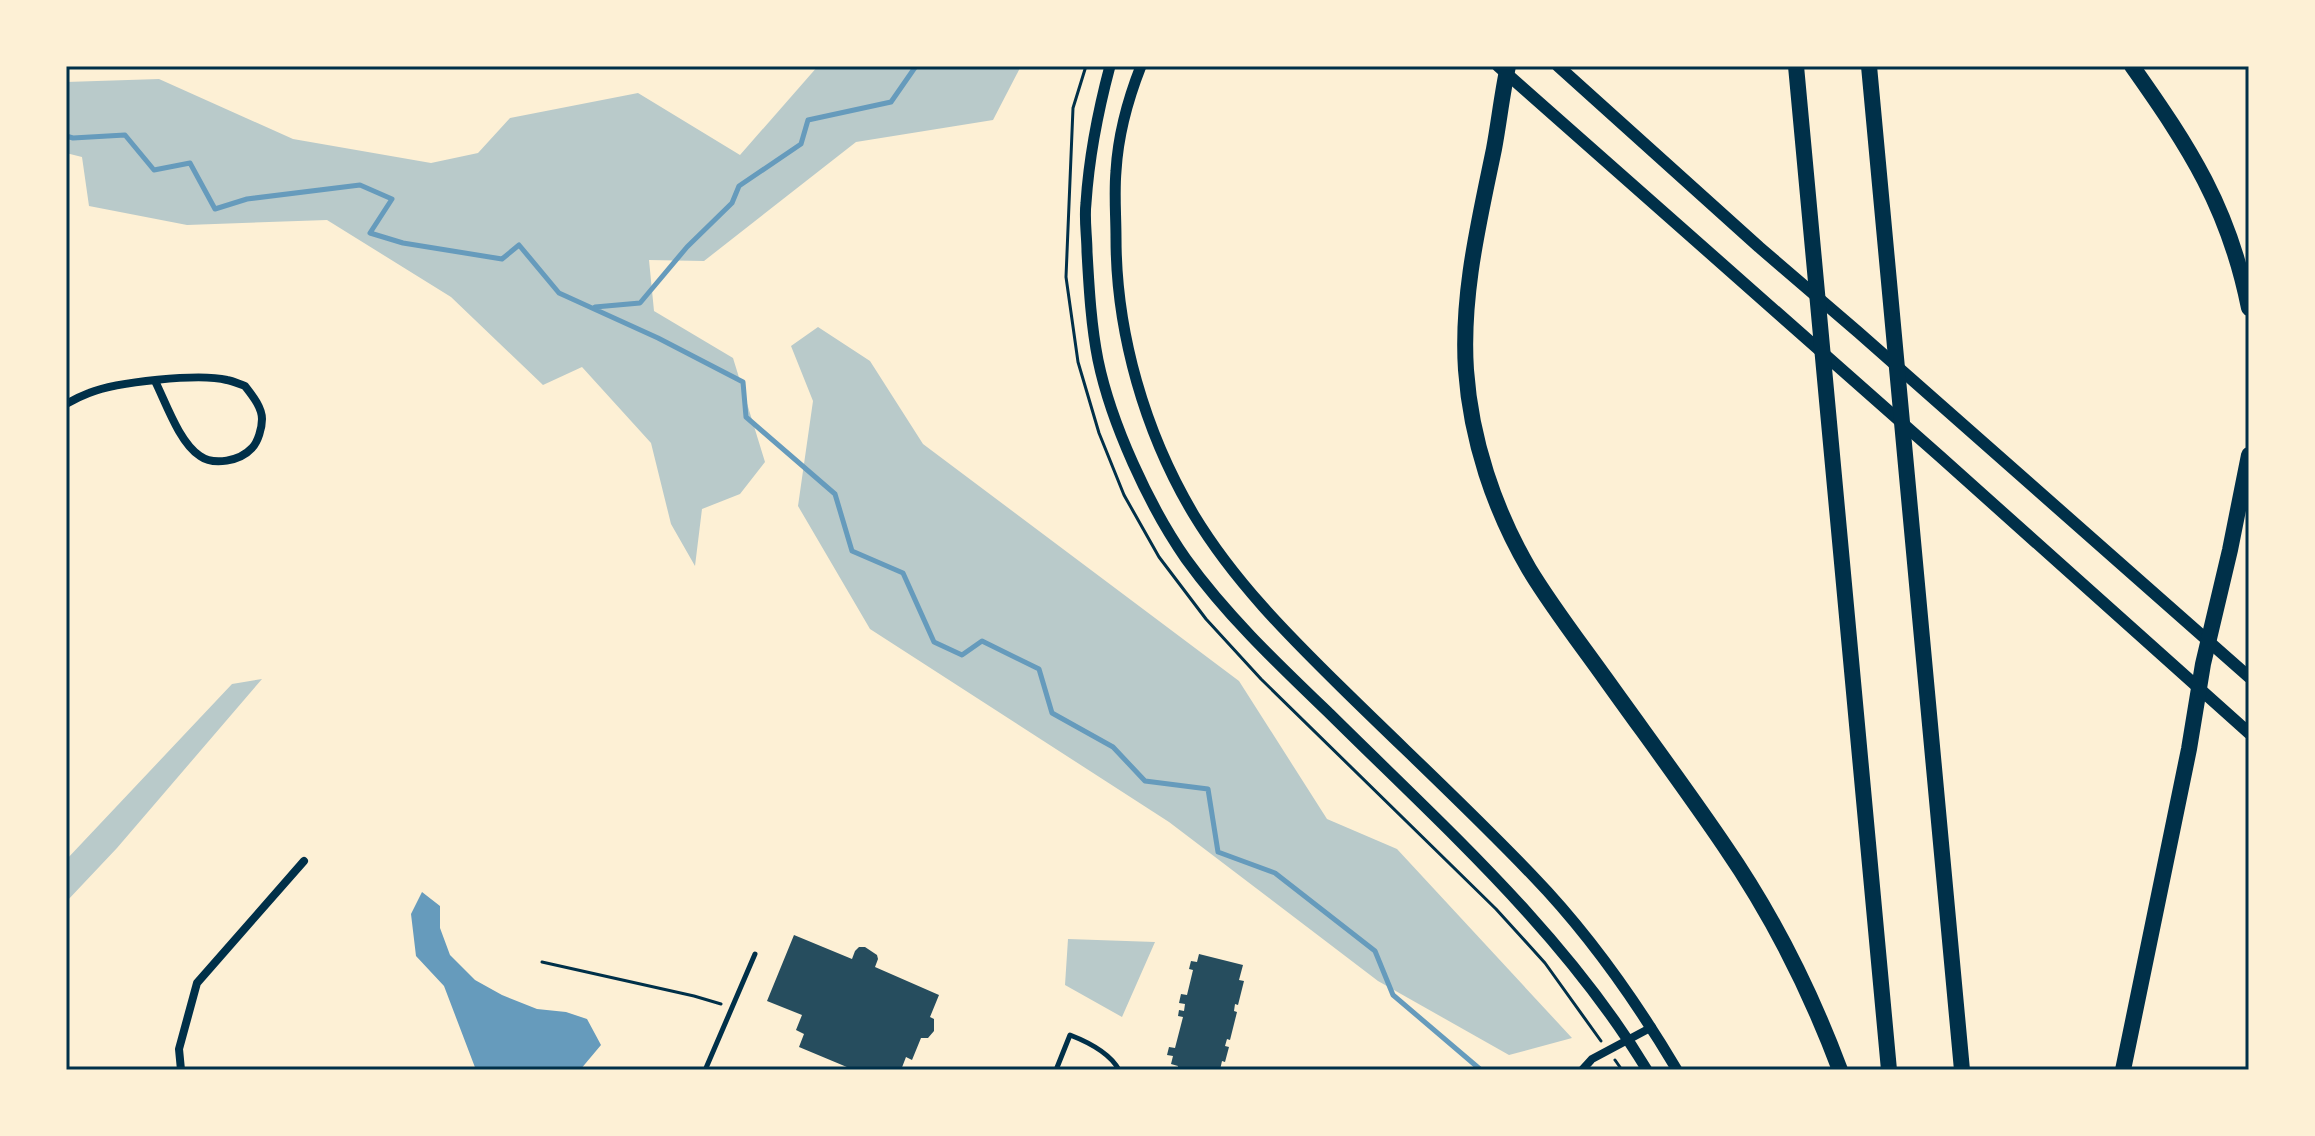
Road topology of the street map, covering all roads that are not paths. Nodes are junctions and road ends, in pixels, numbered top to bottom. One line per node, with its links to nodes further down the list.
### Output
1 (1110, 66): 19 (street)
2 (1141, 66): 18 (street)
3 (1558, 66): 12 (main road)
4 (1796, 66): 28 (highway)
5 (1869, 66): 29 (highway)
6 (2132, 66): 8 (highway)
7 (1504, 68): 14 (main road); 27 (highway)
8 (2249, 308)
9 (155, 381): 9 (street); 10 (street)
10 (66, 404)
11 (2249, 455): 12 (highway)
12 (2208, 642): 13 (main road); 14 (highway)
13 (2249, 677)
14 (2200, 689): 15 (main road); 30 (highway)
15 (2249, 733)
16 (304, 861): 20 (street)
17 (755, 954): 21 (lane)
18 (1652, 1027): 19 (street); 26 (street)
19 (1628, 1040): 24 (street); 25 (street)
20 (181, 1070)
21 (709, 1070)
22 (1056, 1070): 23 (lane)
23 (1119, 1070)
24 (1582, 1070)
25 (1647, 1070)
26 (1677, 1070)
27 (1840, 1070)
28 (1889, 1070)
29 (1962, 1070)
30 (2123, 1070)

